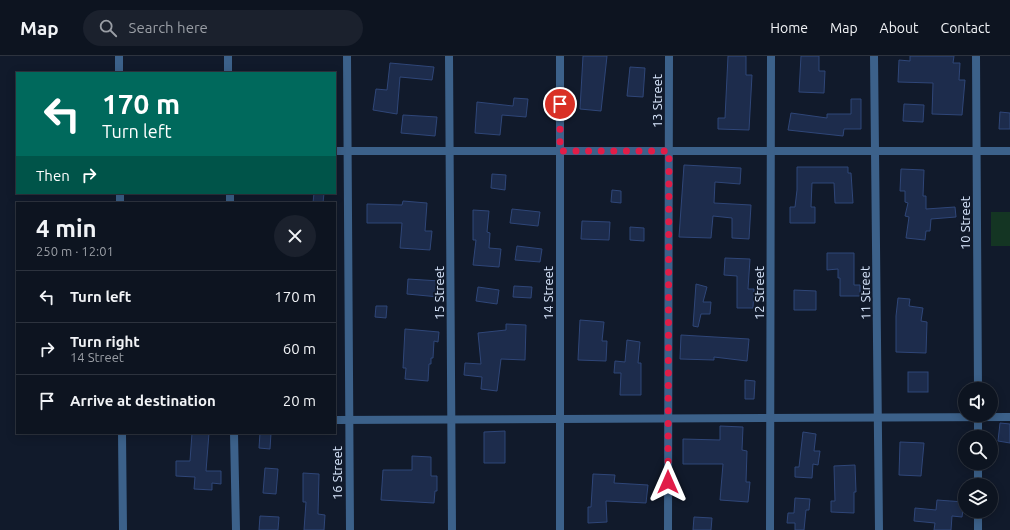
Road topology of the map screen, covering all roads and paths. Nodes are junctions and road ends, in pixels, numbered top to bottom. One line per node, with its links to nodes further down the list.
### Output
1 (119, 56): 10 (street)
2 (228, 56): 11 (street)
3 (347, 56): 20 (street, 16 Street)
4 (449, 56): 12 (street, 15 Street)
5 (560, 56): 13 (street, 14 Street)
6 (669, 56): 14 (street, 13 Street)
7 (771, 56): 15 (street, 12 Street)
8 (874, 56): 16 (street, 11 Street)
9 (976, 56): 17 (street, 10 Street)
10 (119, 72)
11 (228, 72)
12 (450, 151): 13 (street); 20 (street); 30 (street, 15 Street)
13 (560, 151): 14 (street); 31 (street, 14 Street)
14 (669, 151): 15 (street); 27 (street, 13 Street)
15 (771, 151): 16 (street); 25 (street, 12 Street)
16 (875, 151): 17 (street); 26 (street, 11 Street)
17 (977, 151): 18 (street); 21 (street, 10 Street)
18 (1010, 151)
19 (336, 152): 20 (street)
20 (348, 152): 29 (street, 16 Street)
21 (978, 382)
22 (958, 416): 26 (street)
23 (998, 417): 24 (street)
24 (1010, 417)
25 (770, 418): 26 (street); 27 (street); 41 (street, 12 Street)
26 (878, 418): 42 (street, 11 Street)
27 (668, 419): 31 (street); 40 (street, 13 Street)
28 (336, 420): 29 (street)
29 (349, 420): 30 (street); 37 (street, 16 Street)
30 (451, 420): 31 (street); 38 (street, 15 Street)
31 (560, 420): 39 (street, 14 Street)
32 (122, 434): 35 (street)
33 (234, 434): 36 (street)
34 (978, 518): 43 (street)
35 (124, 530)
36 (236, 530)
37 (350, 530)
38 (452, 530)
39 (560, 530)
40 (668, 530)
41 (770, 530)
42 (879, 530)
43 (978, 530)

